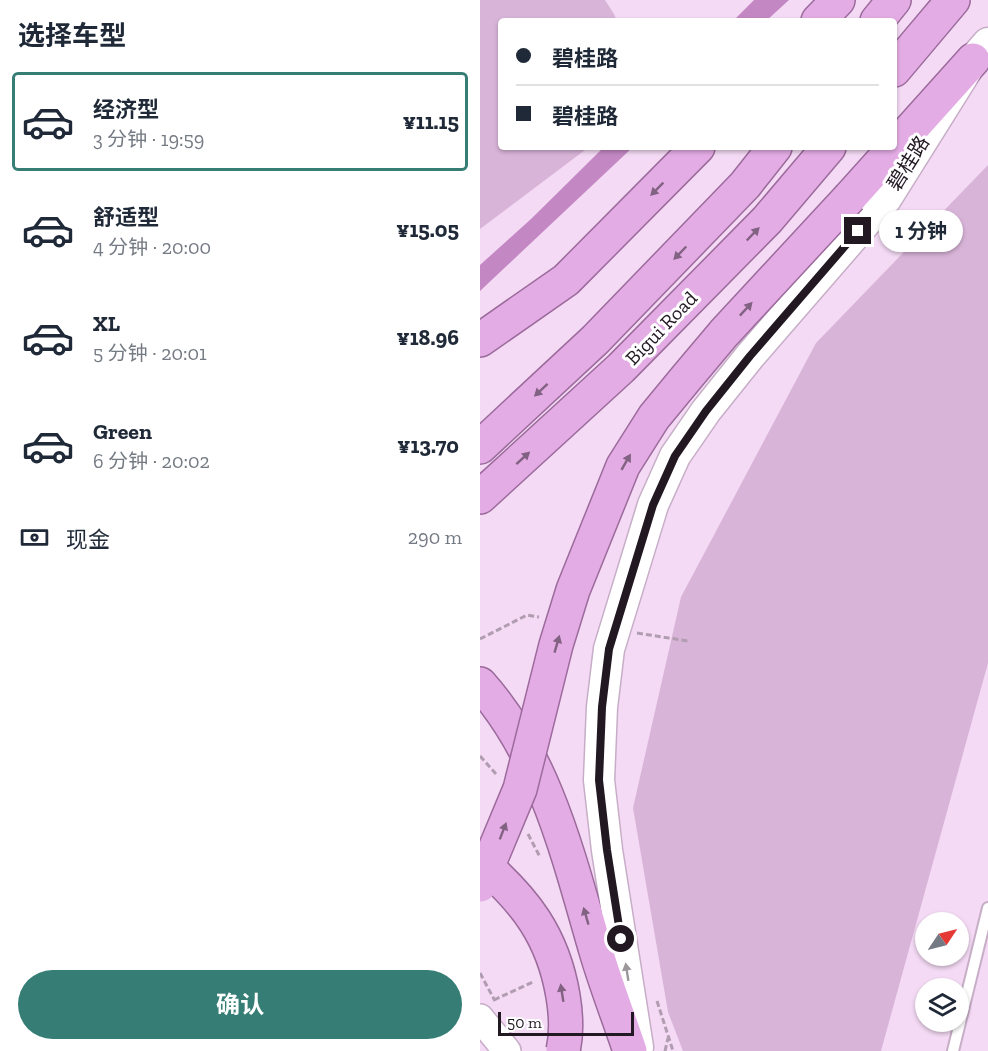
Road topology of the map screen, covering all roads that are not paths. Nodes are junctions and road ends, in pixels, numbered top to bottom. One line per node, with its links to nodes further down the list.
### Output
1 (838, 0): 4 (highway)
2 (894, 0): 5 (highway)
3 (953, 0): 7 (highway)
4 (821, 18)
5 (879, 18)
6 (980, 51): 8 (highway, one-way to 6, bridge); 26 (main road, 碧桂路, one-way to 6)
7 (897, 66)
8 (897, 144)
9 (695, 150): 13 (highway, one-way to 13)
10 (773, 150): 16 (highway, Bigui Road, one-way to 16)
11 (826, 150): 17 (highway, Bigui Road, one-way to 11)
12 (892, 150): 20 (highway, one-way to 12, bridge)
13 (566, 280): 14 (highway); 15 (highway)
14 (480, 340)
15 (480, 362)
16 (480, 447)
17 (480, 497)
18 (480, 684): 25 (highway, one-way to 18)
19 (480, 861): 24 (highway, one-way to 19, bridge)
20 (480, 885)
21 (988, 908): 27 (lane)
22 (480, 1018): 23 (street)
23 (507, 1051)
24 (563, 1051)
25 (630, 1051)
26 (639, 1051)
27 (953, 1051)

